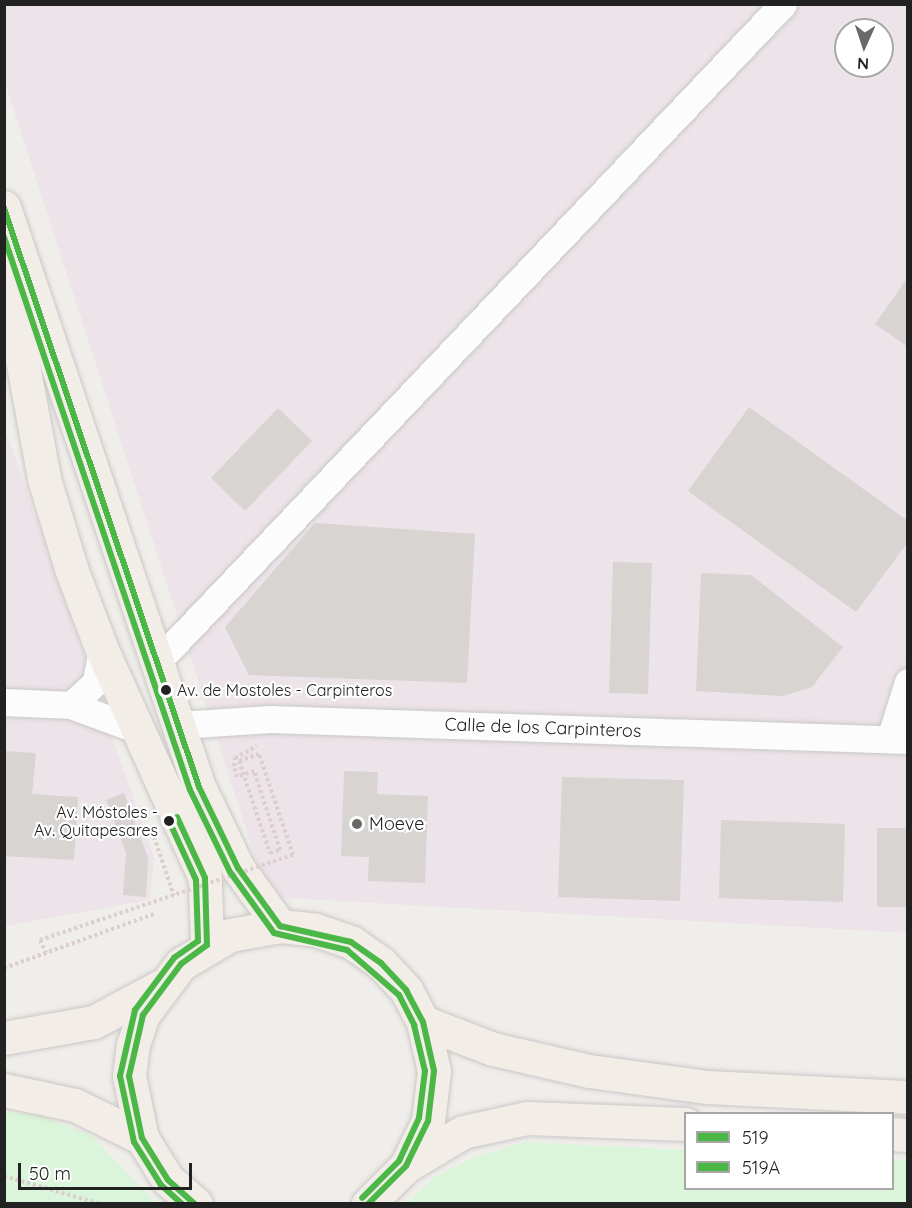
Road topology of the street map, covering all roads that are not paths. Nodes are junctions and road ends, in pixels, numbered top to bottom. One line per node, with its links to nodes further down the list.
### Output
1 (783, 4): 5 (street)
2 (4, 207): 5 (main road)
3 (4, 268): 4 (main road)
4 (102, 650): 8 (street); 10 (main road)
5 (158, 661): 9 (main road)
6 (908, 682): 11 (street)
7 (4, 702): 8 (street)
8 (71, 705): 10 (street)
9 (179, 725): 11 (street, Calle de los Carpinteros); 12 (main road)
10 (138, 730): 13 (main road)
11 (898, 740)
12 (199, 787): 13 (main road); 14 (main road)
13 (205, 878): 15 (main road)
14 (279, 926): 15 (main road); 17 (main road)
15 (207, 945): 16 (main road)
16 (159, 987): 18 (main road); 24 (main road)
17 (423, 1022): 20 (main road); 25 (main road)
18 (4, 1038)
19 (908, 1081): 20 (main road)
20 (708, 1087): 22 (main road)
21 (4, 1090): 24 (main road)
22 (908, 1097)
23 (684, 1124): 25 (main road)
24 (142, 1138): 26 (main road)
25 (406, 1166): 27 (main road)
26 (196, 1203)
27 (368, 1203)

